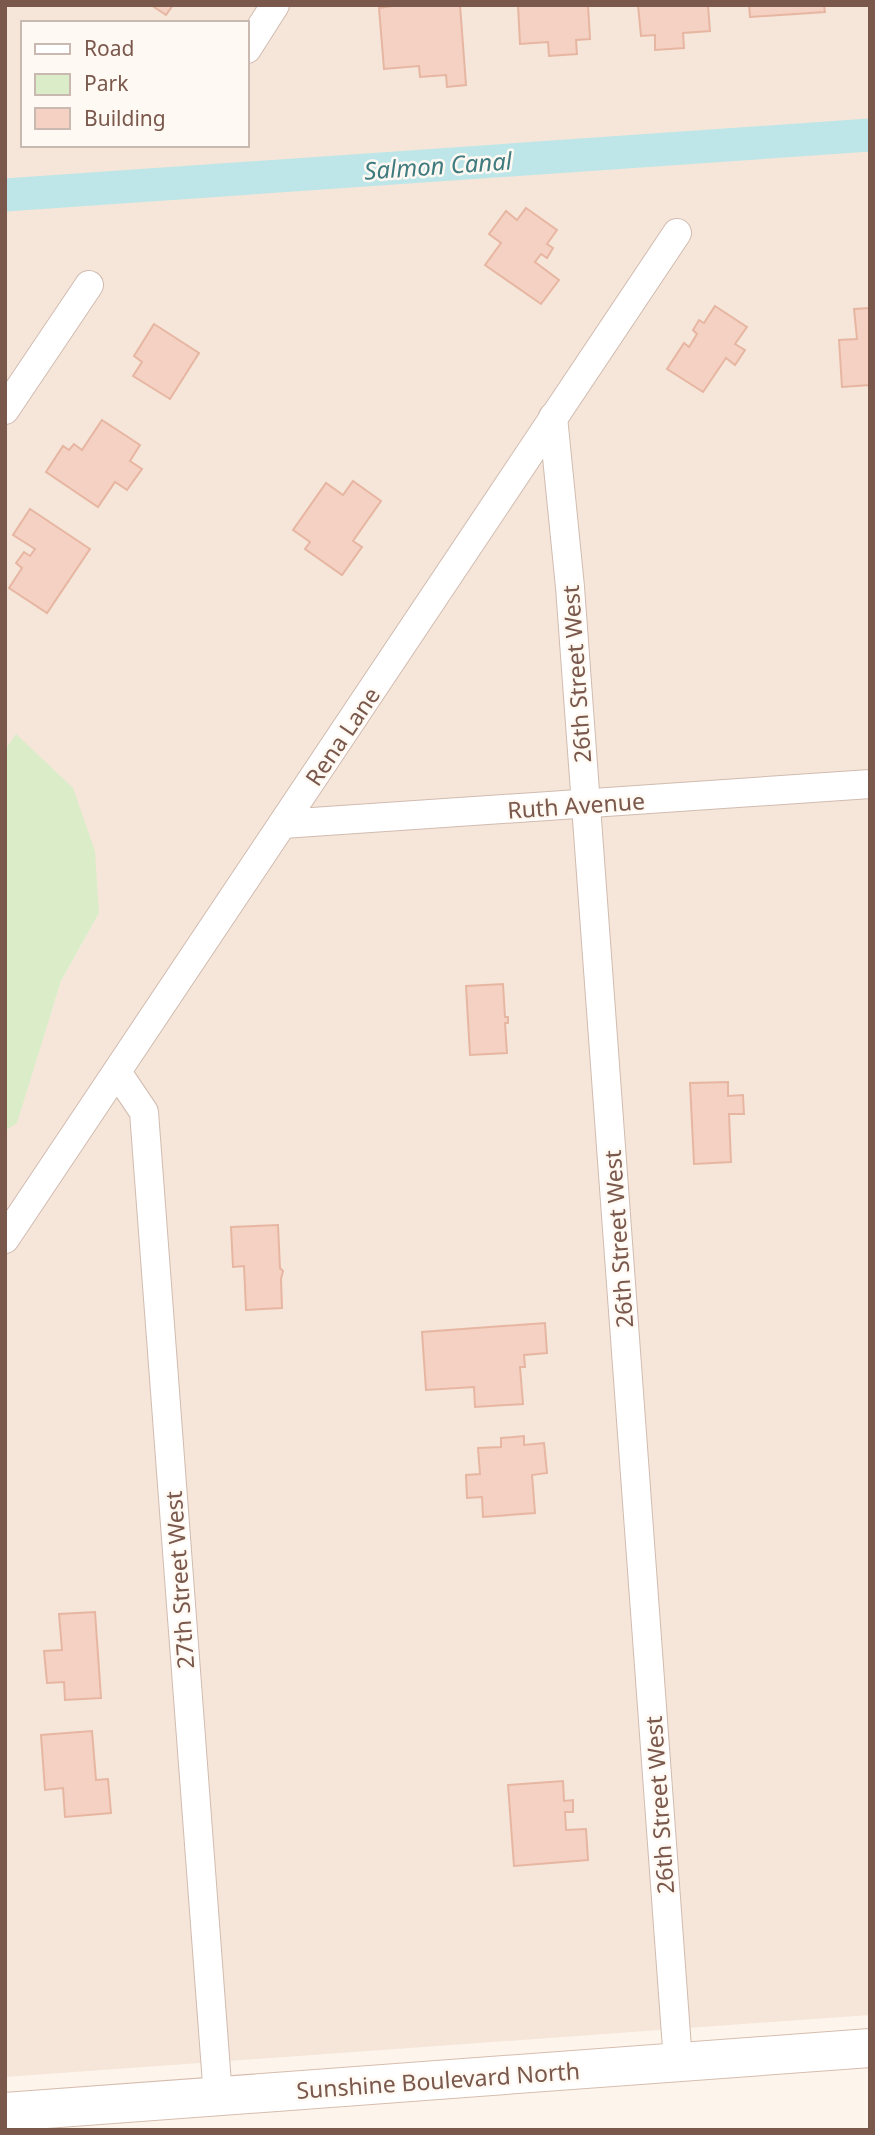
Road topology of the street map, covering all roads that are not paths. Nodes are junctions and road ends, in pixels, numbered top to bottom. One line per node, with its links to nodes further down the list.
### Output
1 (275, 5): 2 (street)
2 (248, 46)
3 (677, 233): 6 (street, Rena Lane)
4 (89, 285): 5 (street)
5 (5, 410)
6 (553, 416): 8 (street, 26th Street West); 9 (street, Rena Lane)
7 (870, 784): 8 (street, Ruth Avenue)
8 (586, 804): 9 (street, Ruth Avenue); 13 (street, 26th Street West)
9 (283, 824): 10 (street, Rena Lane)
10 (117, 1072): 11 (street, Rena Lane); 14 (street, 27th Street West)
11 (5, 1239)
12 (870, 2048): 13 (street, Sunshine Boulevard North)
13 (678, 2062): 14 (street, Sunshine Boulevard North)
14 (218, 2097): 15 (street, Sunshine Boulevard North)
15 (5, 2112)

